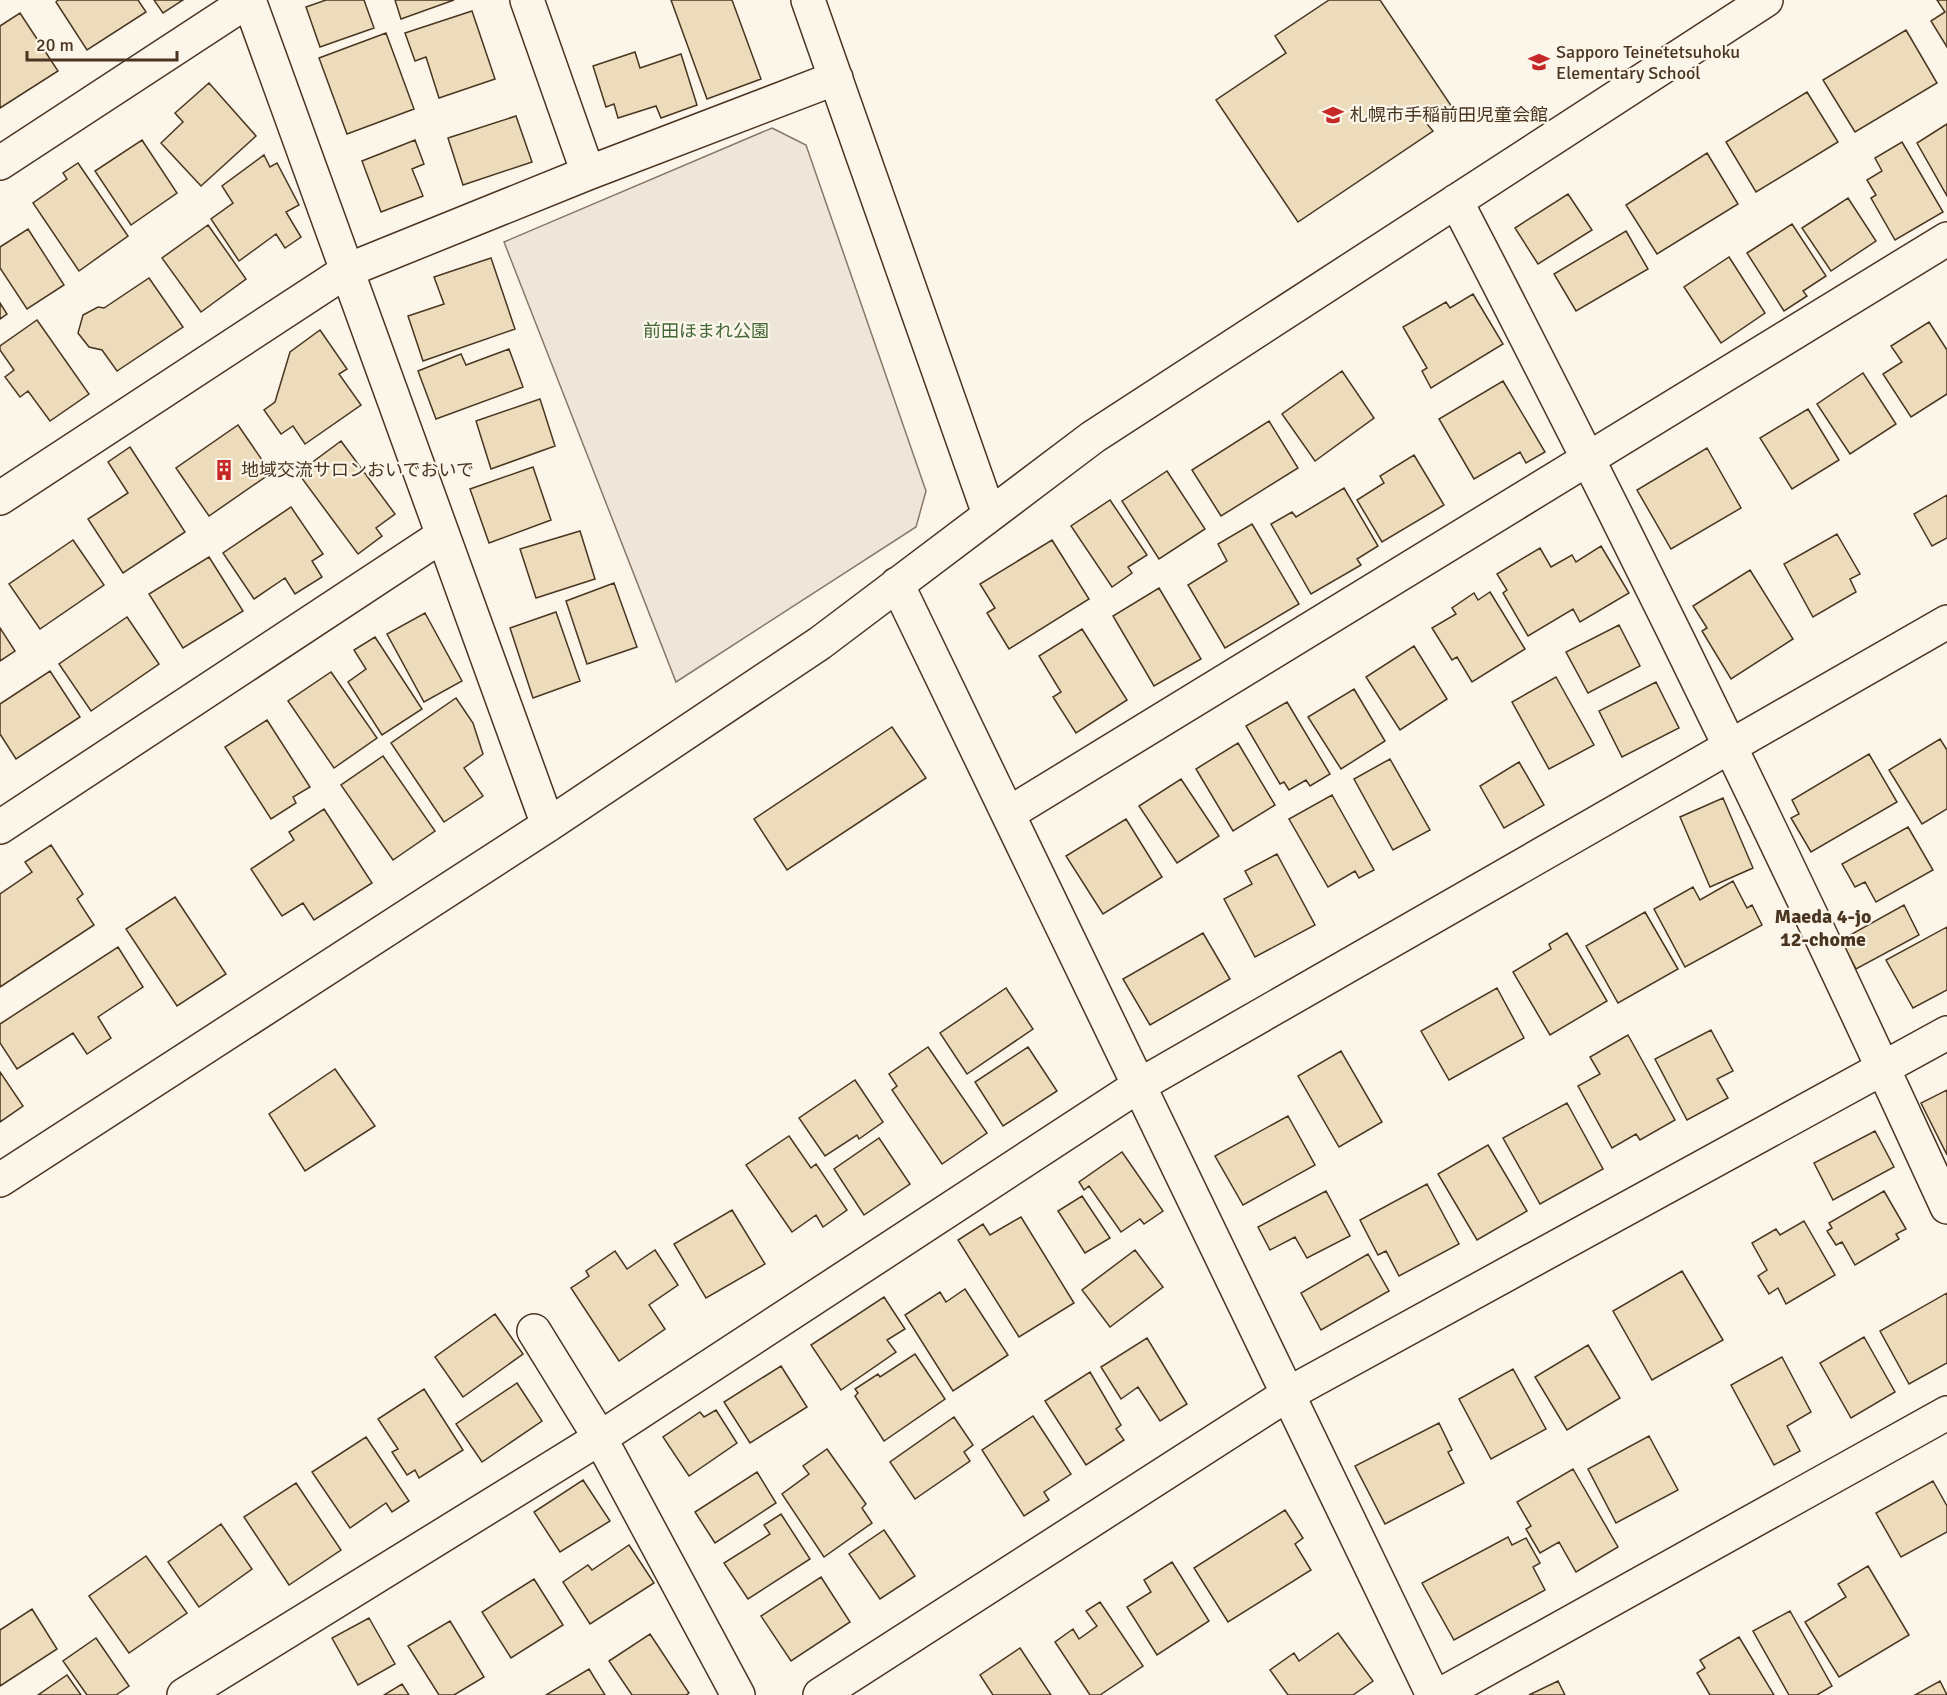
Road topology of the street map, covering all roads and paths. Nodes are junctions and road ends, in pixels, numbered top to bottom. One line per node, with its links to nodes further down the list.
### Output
1 (249, 0): 6 (street); 10 (street)
2 (527, 0): 7 (street)
3 (808, 0): 5 (street)
4 (1766, 0): 8 (street)
5 (836, 78): 7 (street); 13 (street)
6 (0, 163)
7 (588, 173): 10 (street)
8 (1456, 201): 11 (street); 13 (street)
9 (1947, 239): 11 (street)
10 (348, 270): 12 (street); 14 (street)
11 (1589, 458): 17 (street); 18 (street)
12 (0, 498)
13 (989, 514): 15 (street)
14 (443, 536): 19 (street); 20 (street)
15 (897, 584): 18 (street); 19 (street)
16 (1947, 622): 17 (street)
17 (1728, 748): 22 (street); 23 (street)
18 (1008, 814): 23 (street)
19 (548, 825): 24 (street)
20 (0, 827)
21 (1947, 1033): 22 (street)
22 (1884, 1068): 25 (street); 27 (street)
23 (1138, 1086): 27 (street); 29 (street)
24 (0, 1180)
25 (1947, 1207)
26 (534, 1331): 29 (street)
27 (1288, 1394): 32 (street); 33 (street)
28 (1947, 1413): 34 (street)
29 (600, 1438): 30 (street); 31 (street)
30 (184, 1695)
31 (738, 1695)
32 (820, 1695)
33 (1433, 1695)
34 (1440, 1695)

